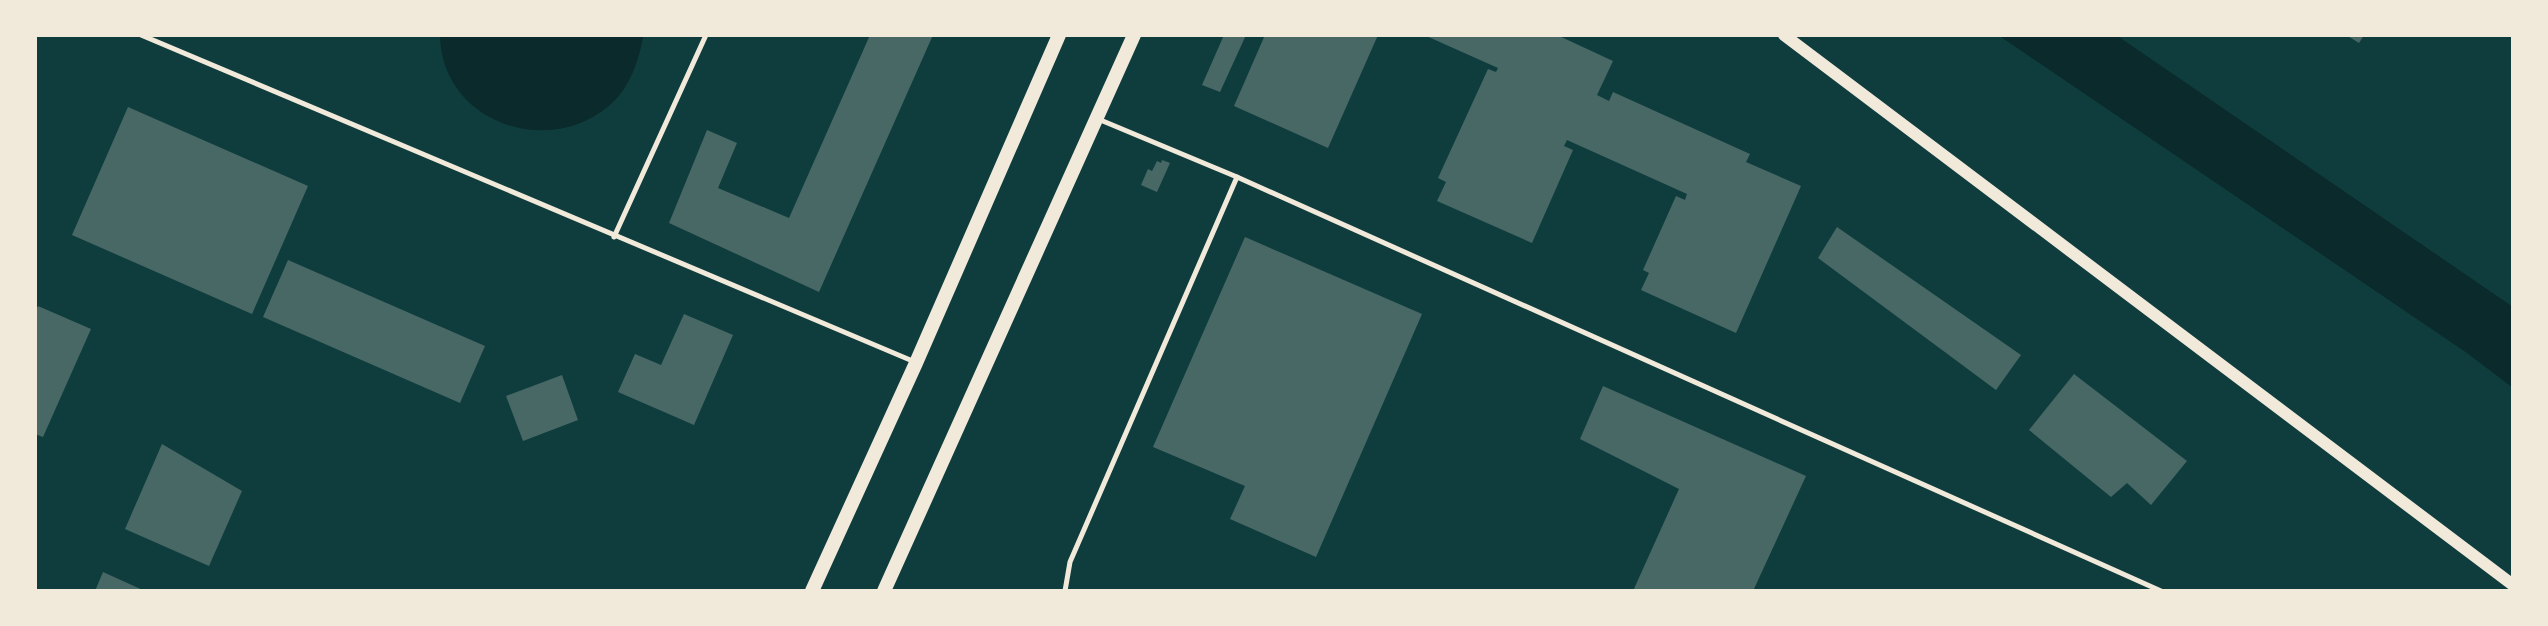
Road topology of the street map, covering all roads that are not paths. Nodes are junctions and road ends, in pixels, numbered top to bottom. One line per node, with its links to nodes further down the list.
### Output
1 (141, 35): 8 (lane)
2 (706, 35): 8 (lane)
3 (1059, 35): 9 (main road)
4 (1134, 35): 6 (main road)
5 (1784, 35): 10 (street)
6 (1095, 118): 7 (lane); 12 (main road)
7 (1237, 177): 13 (lane); 14 (lane)
8 (614, 237): 9 (lane)
9 (916, 363): 11 (main road)
10 (2513, 585)
11 (812, 591)
12 (884, 591)
13 (1065, 591)
14 (2161, 591)

